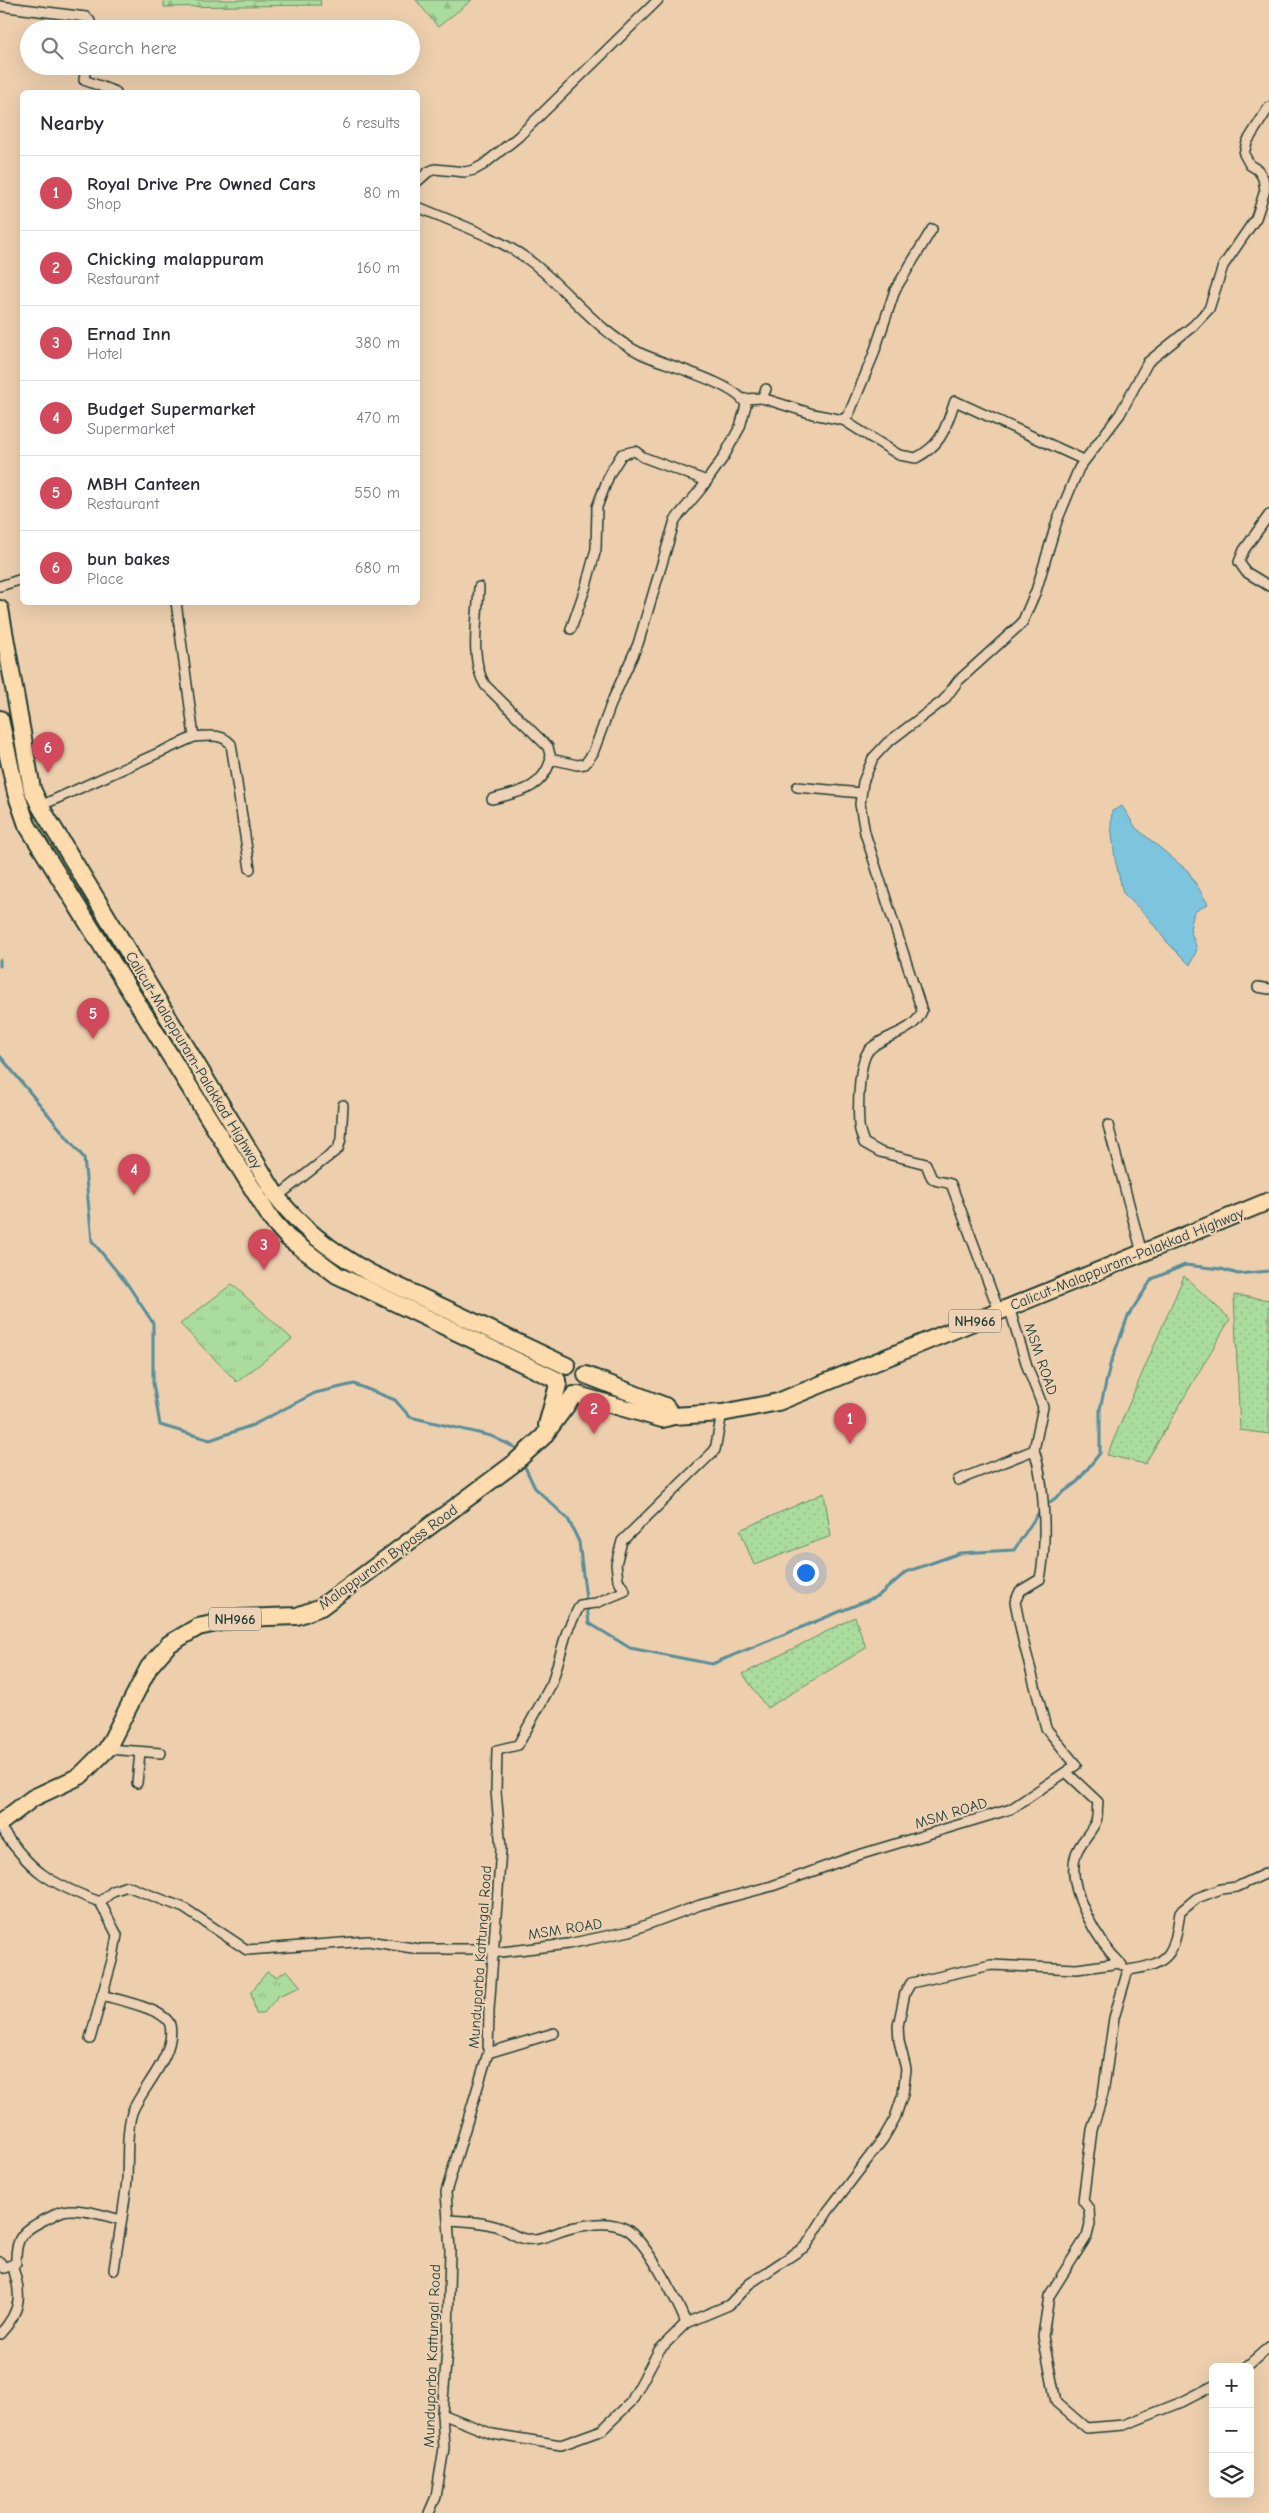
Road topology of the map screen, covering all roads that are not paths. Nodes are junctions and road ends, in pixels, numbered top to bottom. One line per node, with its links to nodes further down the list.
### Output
1 (658, 0): 7 (street)
2 (0, 6): 3 (street)
3 (89, 20)
4 (85, 75): 5 (street)
5 (111, 90)
6 (1269, 107): 14 (street)
7 (420, 179)
8 (420, 208): 12 (street)
9 (932, 229): 13 (street)
10 (766, 389): 11 (street)
11 (762, 398): 12 (street); 13 (street)
12 (744, 399): 15 (street)
13 (844, 420): 14 (street)
14 (1084, 460): 28 (street)
15 (707, 481): 23 (street); 26 (street)
16 (1269, 514): 19 (street)
17 (20, 580): 18 (street)
18 (0, 586)
19 (1269, 586)
20 (479, 587): 26 (street)
21 (176, 605): 25 (street)
22 (0, 609): 30 (highway, Calicut-Malappuram-Palakkad Highway)
23 (571, 629)
24 (0, 719): 33 (highway, Calicut-Malappuram-Palakkad Highway)
25 (194, 737): 30 (street); 31 (street)
26 (551, 760): 29 (street)
27 (797, 787): 28 (street)
28 (861, 793): 41 (street, MSM ROAD)
29 (492, 799)
30 (40, 806): 32 (highway, Calicut-Malappuram-Palakkad Highway)
31 (250, 869)
32 (91, 889): 33 (highway); 38 (highway, Calicut-Malappuram-Palakkad Highway)
33 (73, 900): 44 (highway, Calicut-Malappuram-Palakkad Highway)
34 (1258, 986): 35 (street)
35 (1269, 989)
36 (343, 1105): 38 (street)
37 (1108, 1126): 40 (street)
38 (277, 1197): 42 (highway, Calicut-Malappuram-Palakkad Highway)
39 (1269, 1201): 40 (highway, Calicut-Malappuram-Palakkad Highway / NH966)
40 (1142, 1253): 41 (highway, Calicut-Malappuram-Palakkad Highway / NH966)
41 (1004, 1309): 46 (highway, Calicut-Malappuram-Palakkad Highway / NH966); 49 (street, MSM ROAD)
42 (567, 1366): 43 (highway); 44 (highway)
43 (586, 1375): 45 (highway, NH966); 47 (highway)
44 (558, 1382): 45 (highway, NH966); 48 (highway)
45 (576, 1395): 47 (highway, Calicut-Malappuram-Palakkad Highway / NH966); 48 (highway, Malappuram Bypass Road / NH966)
46 (722, 1413): 47 (highway, Calicut-Malappuram-Palakkad Highway / NH966); 59 (street, Munduparba Kattungal Road)
47 (673, 1416)
48 (543, 1437): 51 (highway, Malappuram Bypass Road / NH966)
49 (1034, 1450): 50 (street); 54 (street, MSM ROAD)
50 (958, 1480)
51 (107, 1749): 52 (street); 56 (highway, Malappuram Bypass Road / NH966)
52 (140, 1752): 53 (street); 55 (street)
53 (161, 1753)
54 (1066, 1772): 59 (street, MSM ROAD); 60 (street)
55 (137, 1783)
56 (0, 1825): 58 (street)
57 (1269, 1872): 61 (street)
58 (100, 1902): 59 (street, MSM ROAD); 62 (street)
59 (493, 1951): 65 (street, Munduparba Kattungal Road)
60 (1120, 1963): 61 (street); 71 (street)
61 (1128, 1970): 75 (street)
62 (102, 1995): 64 (street); 66 (street)
63 (554, 2033): 65 (street)
64 (90, 2039)
65 (488, 2053): 67 (street, Munduparba Kattungal Road)
66 (121, 2220): 69 (street); 70 (street)
67 (448, 2220): 71 (street); 76 (street, Munduparba Kattungal Road)
68 (0, 2262): 69 (street)
69 (12, 2265): 72 (street)
70 (114, 2270)
71 (686, 2323): 76 (street)
72 (0, 2334)
73 (1269, 2347): 74 (street)
74 (1251, 2363)
75 (1209, 2388)
76 (442, 2414): 77 (street, Munduparba Kattungal Road)
77 (429, 2513)

